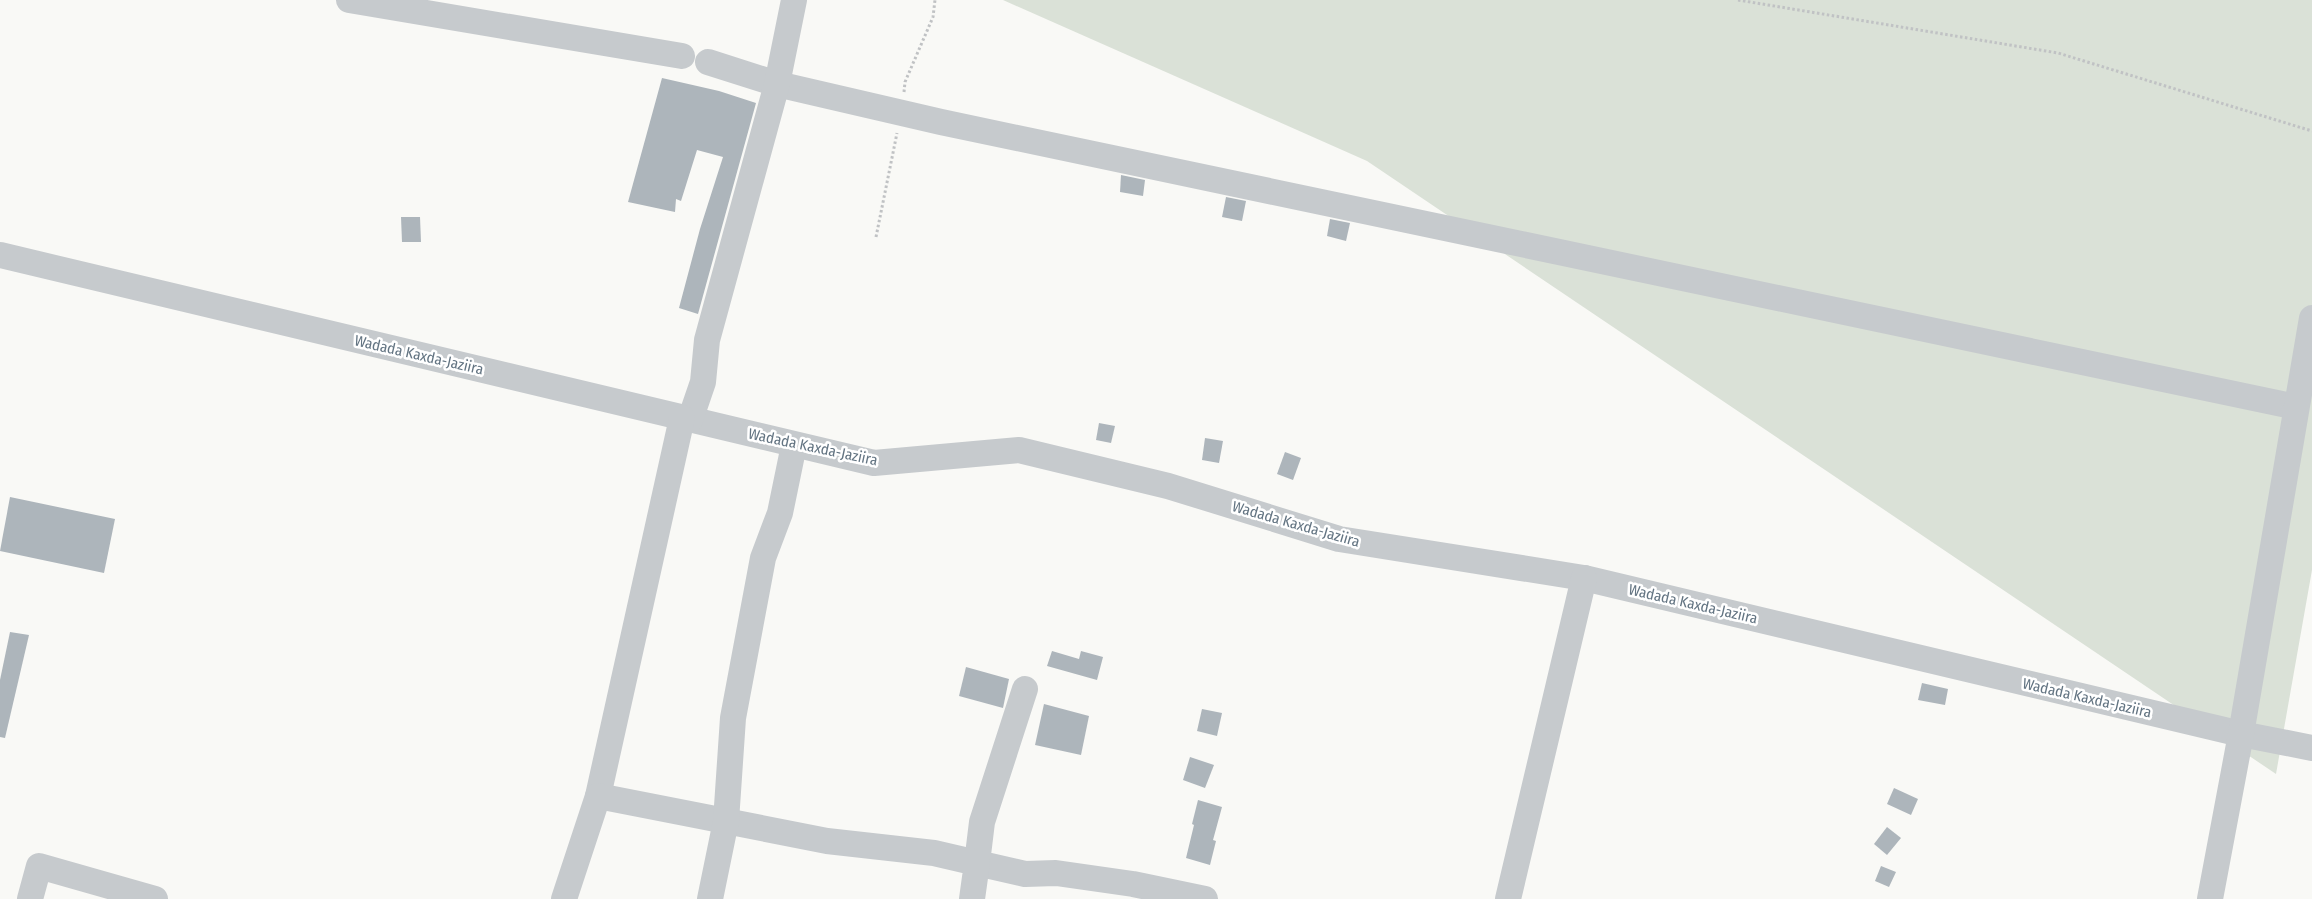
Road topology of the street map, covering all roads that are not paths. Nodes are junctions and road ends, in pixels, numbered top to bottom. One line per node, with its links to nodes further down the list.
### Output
1 (349, 0): 3 (street)
2 (794, 0): 5 (street)
3 (682, 56)
4 (708, 62): 5 (street)
5 (777, 84): 8 (street); 9 (street)
6 (0, 255): 9 (street, Wadada Kaxda-Jaziira)
7 (2312, 318): 8 (street)
8 (2296, 407): 13 (street)
9 (686, 419): 10 (street, Wadada Kaxda-Jaziira); 15 (street)
10 (794, 445): 11 (street, Wadada Kaxda-Jaziira); 16 (street)
11 (1584, 578): 13 (street, Wadada Kaxda-Jaziira); 25 (street)
12 (1025, 689): 17 (street)
13 (2241, 734): 14 (street, Wadada Kaxda-Jaziira); 26 (street)
14 (2312, 748)
15 (598, 796): 16 (street); 21 (street)
16 (726, 821): 17 (street); 22 (street)
17 (977, 863): 18 (street); 23 (street)
18 (1129, 892): 24 (street)
19 (30, 899): 20 (street)
20 (154, 899)
21 (564, 899)
22 (710, 899)
23 (972, 899)
24 (1205, 899)
25 (1508, 899)
26 (2210, 899)

